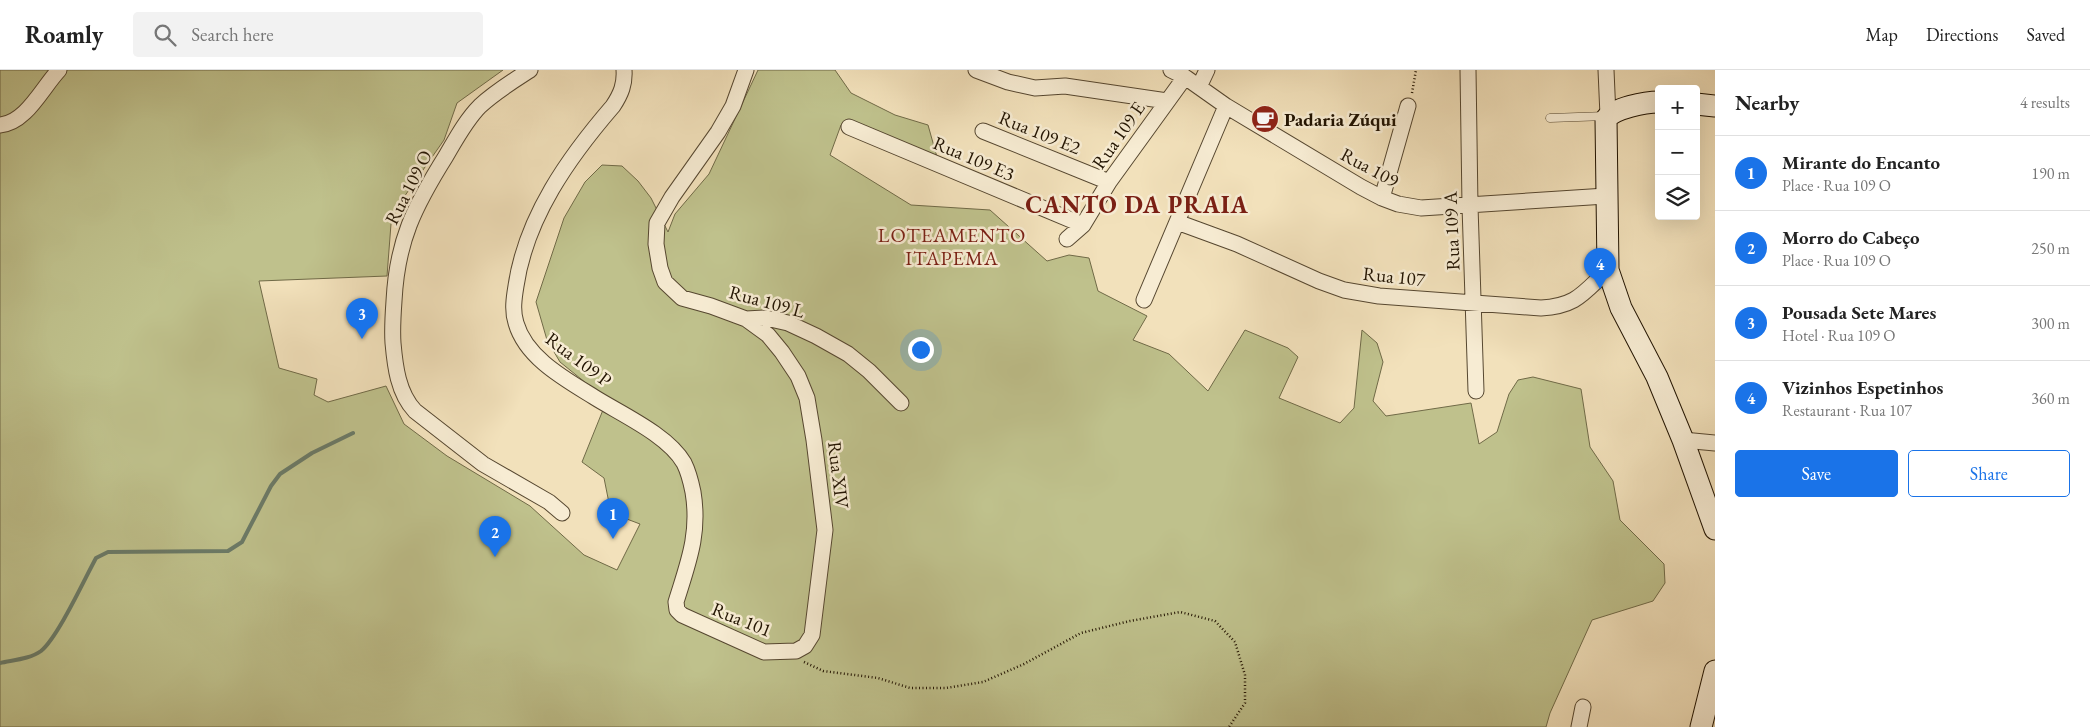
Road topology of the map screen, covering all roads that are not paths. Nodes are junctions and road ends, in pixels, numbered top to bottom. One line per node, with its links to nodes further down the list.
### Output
1 (59, 70): 20 (street)
2 (530, 70): 38 (street, Rua 109 O)
3 (624, 70): 40 (street, Rua 109 P)
4 (746, 70): 33 (street, Rua 109 L)
5 (976, 70): 12 (street)
6 (1171, 70): 10 (street, Rua 109)
7 (1207, 70): 11 (street)
8 (1468, 70): 26 (street, Rua 109 A)
9 (1606, 70): 18 (street)
10 (1185, 77): 11 (street, Rua 109); 12 (street, Rua 109 E)
11 (1199, 87): 15 (street, Rua 109)
12 (1167, 101): 23 (street, Rua 109 E)
13 (1655, 103): 18 (main road)
14 (1700, 104): 17 (main road)
15 (1226, 106): 25 (street, Rua 109); 27 (street)
16 (1408, 106): 25 (street)
17 (1715, 106)
18 (1608, 116): 19 (lane); 24 (main road)
19 (1550, 118)
20 (0, 125)
21 (849, 127): 28 (street, Rua 109 E3)
22 (983, 131): 23 (street, Rua 109 E2)
23 (1109, 182): 28 (street, Rua 109 E)
24 (1606, 196): 26 (street, Rua 109); 30 (main road)
25 (1382, 198): 26 (street, Rua 109)
26 (1470, 206): 32 (street, Rua 109 A)
27 (1177, 222): 31 (street); 32 (street, Rua 107)
28 (1083, 225): 29 (street, Rua 109 E)
29 (1067, 239)
30 (1608, 270): 32 (street, Rua 107); 36 (main road)
31 (1144, 300)
32 (1473, 303): 34 (street, Rua 109 A)
33 (746, 319): 35 (street, Rua 109 L); 41 (street, Rua XIV)
34 (1476, 391)
35 (901, 403)
36 (1683, 440): 37 (street); 39 (main road)
37 (1715, 443)
38 (562, 513)
39 (1715, 529)
40 (677, 610): 41 (street, Rua 101)
41 (796, 652)
42 (1715, 671): 45 (main road)
43 (1583, 707): 44 (street)
44 (1579, 727)
45 (1701, 727)

